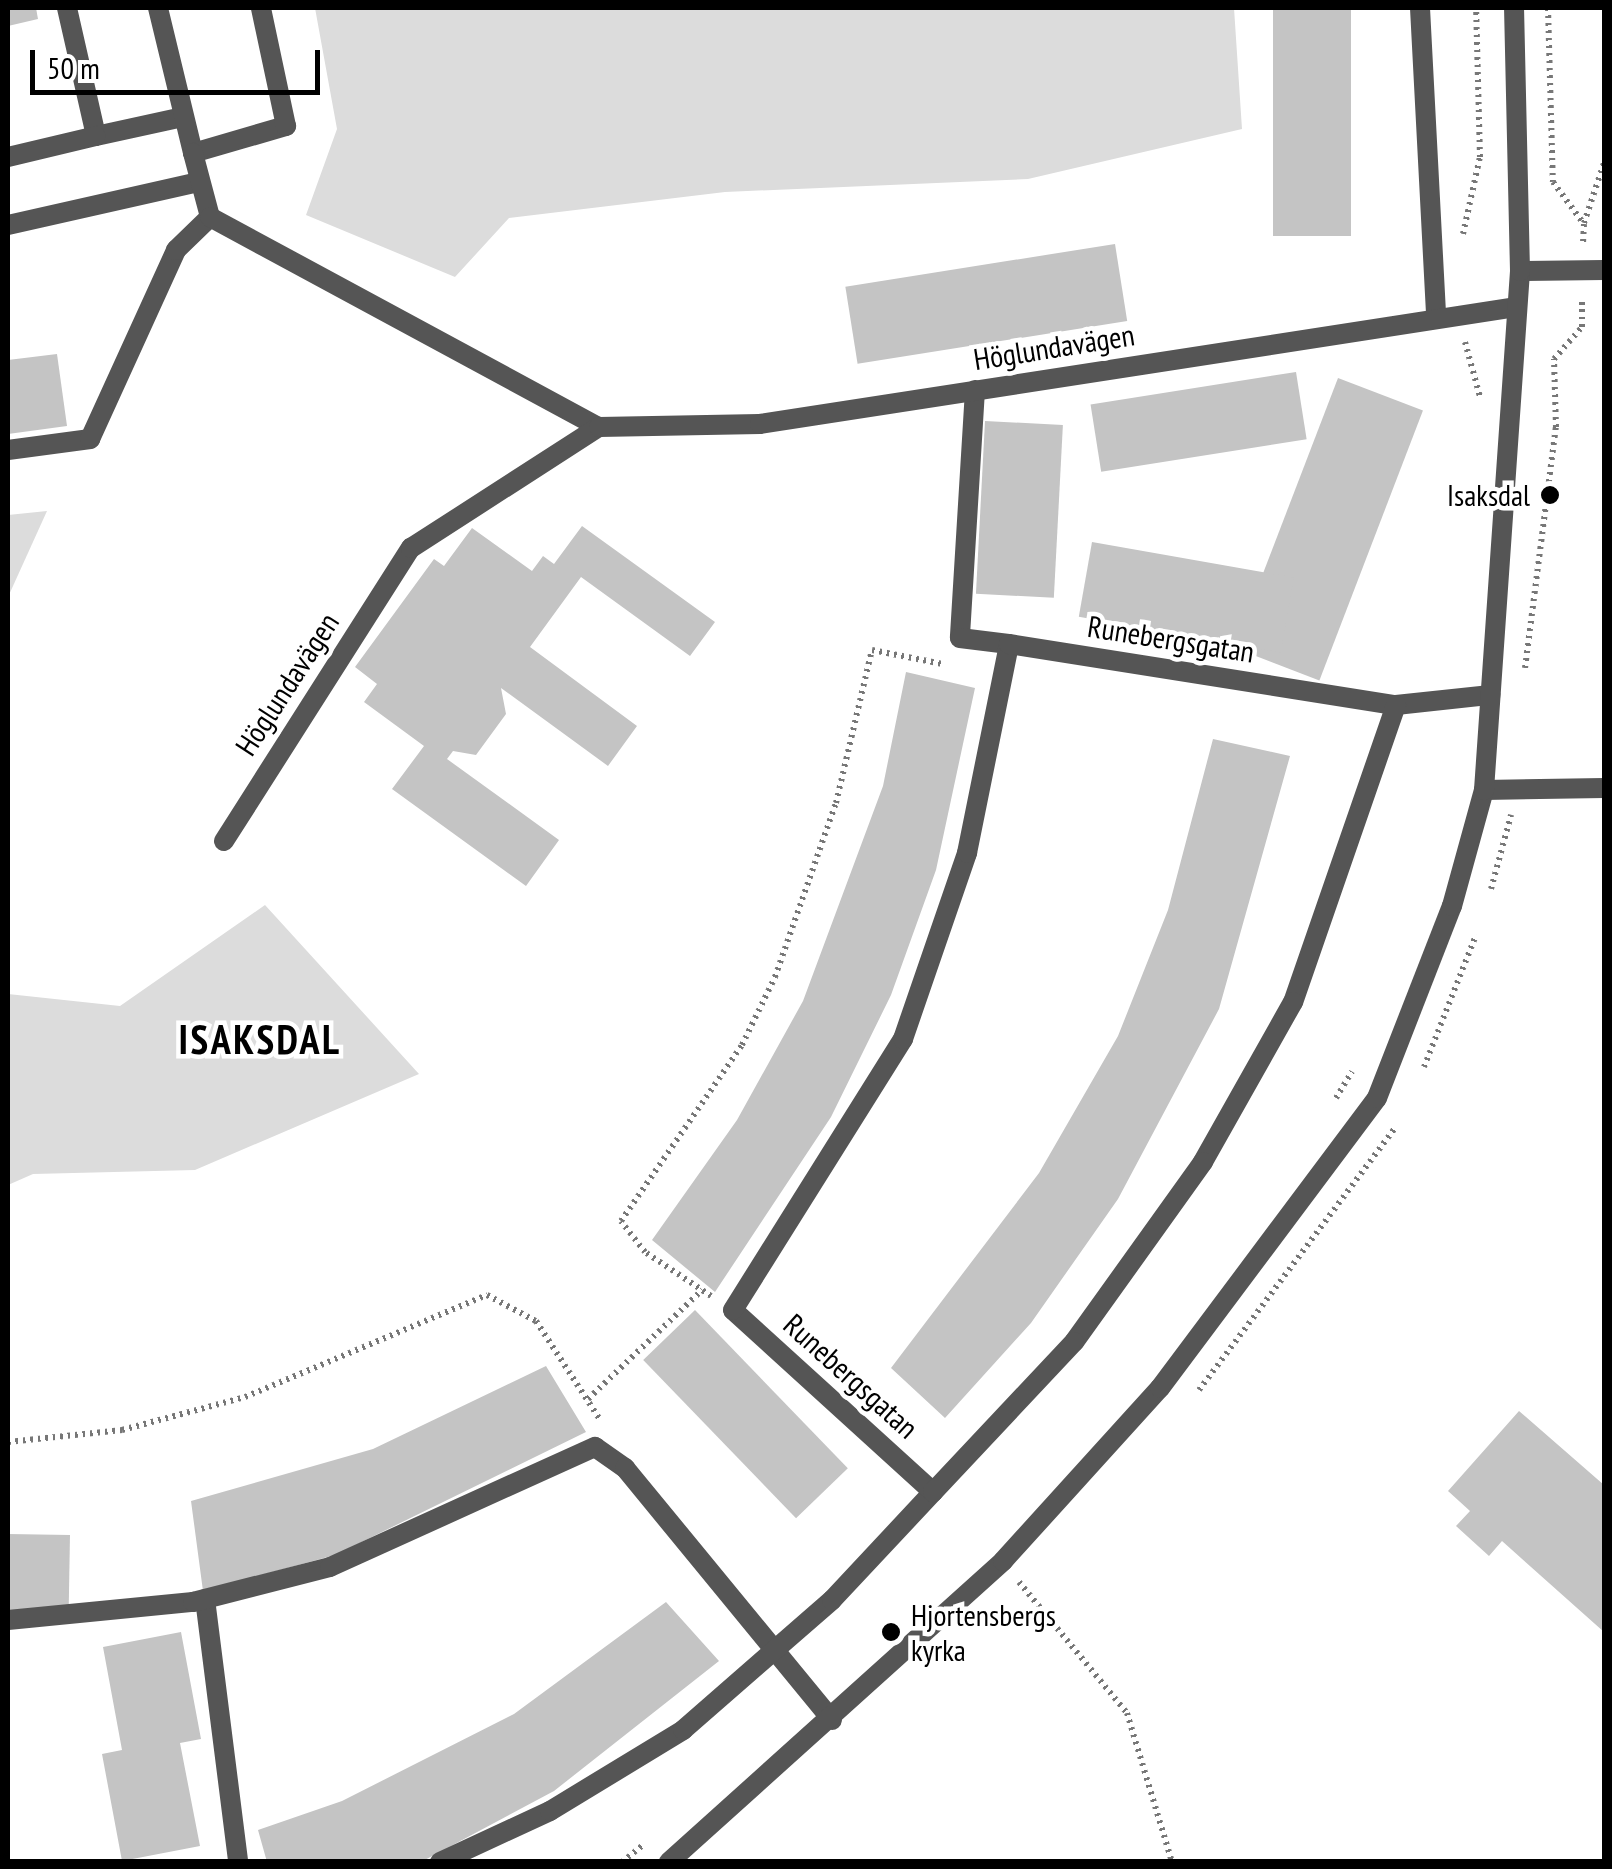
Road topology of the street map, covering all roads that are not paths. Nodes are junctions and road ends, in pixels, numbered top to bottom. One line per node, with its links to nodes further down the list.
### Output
1 (67, 8): 7 (street)
2 (158, 8): 6 (street)
3 (261, 8): 8 (street)
4 (1420, 8): 16 (street)
5 (1514, 8): 13 (street)
6 (182, 117): 7 (street); 8 (street)
7 (96, 136): 9 (street)
8 (192, 153): 10 (street)
9 (8, 157)
10 (195, 183): 11 (street); 12 (street)
11 (210, 217): 18 (street, Höglundavägen); 19 (street)
12 (8, 226)
13 (1520, 271): 14 (street); 15 (street)
14 (1594, 271)
15 (1517, 307): 16 (street, Höglundavägen); 21 (street)
16 (1436, 316): 17 (street, Höglundavägen)
17 (974, 390): 18 (street, Höglundavägen); 20 (street, Runebergsgatan)
18 (599, 427): 25 (street, Höglundavägen)
19 (8, 450)
20 (1009, 644): 22 (street, Runebergsgatan); 26 (street, Runebergsgatan)
21 (1490, 695): 22 (street, Runebergsgatan); 24 (street)
22 (1396, 705): 26 (street)
23 (1604, 788): 24 (street)
24 (1484, 790): 30 (street)
25 (224, 841)
26 (933, 1492): 29 (street)
27 (205, 1599): 28 (street); 29 (street); 31 (street)
28 (8, 1620)
29 (772, 1655): 30 (street); 32 (street)
30 (832, 1720): 33 (street)
31 (238, 1862)
32 (440, 1862)
33 (669, 1862)

